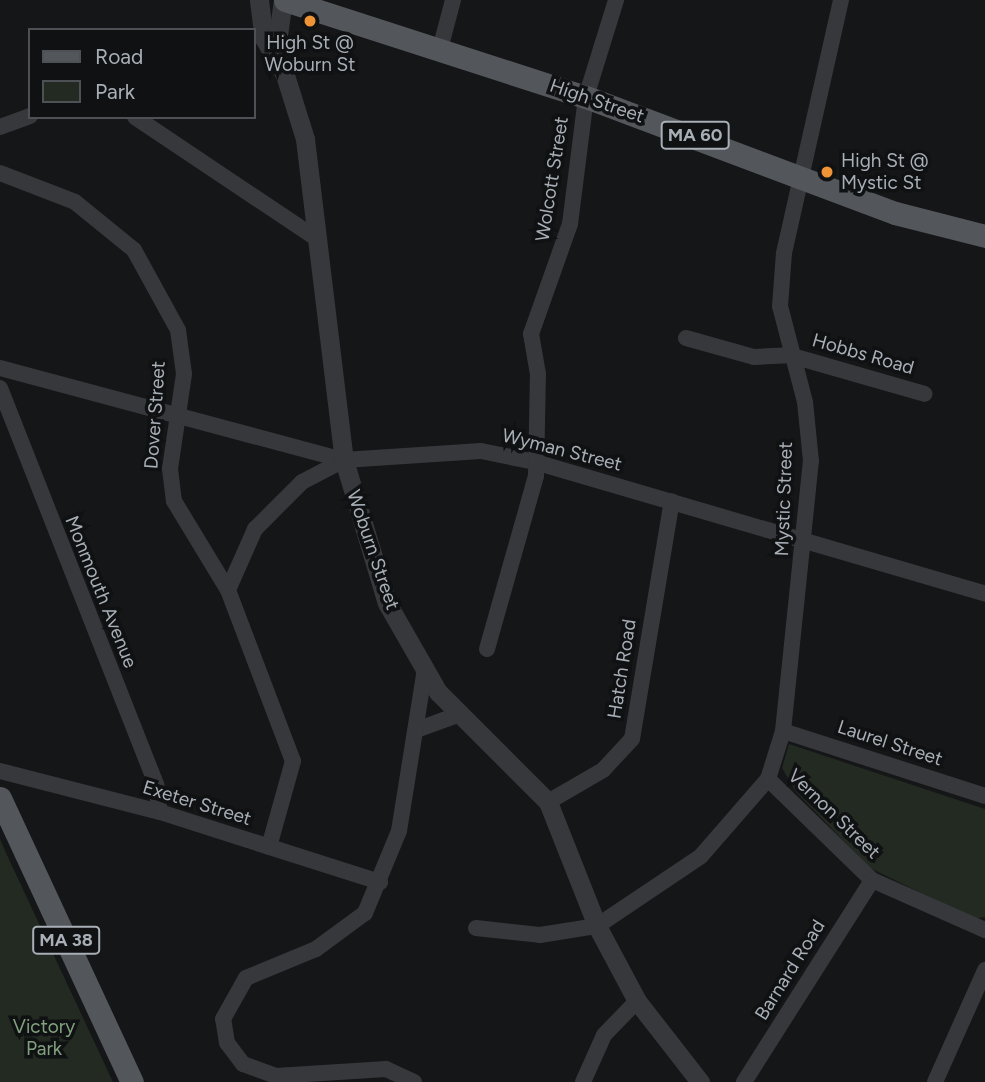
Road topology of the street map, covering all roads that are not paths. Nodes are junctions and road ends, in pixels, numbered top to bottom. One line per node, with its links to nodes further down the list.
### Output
1 (259, 0): 7 (street, Woburn Street)
2 (284, 0): 6 (main road, High Street / MA 60); 7 (street, Woburn Street)
3 (453, 0): 6 (street)
4 (616, 0): 8 (street, Wolcott Street)
5 (841, 0): 13 (street, Mystic Street)
6 (440, 49): 8 (main road, High Street / MA 60)
7 (275, 56): 15 (street, Woburn Street)
8 (586, 97): 13 (main road, High Street / MA 60); 23 (street, Wolcott Street)
9 (28, 117): 11 (street)
10 (138, 119): 15 (street)
11 (0, 127)
12 (0, 173): 21 (street, Dover Street)
13 (803, 177): 14 (main road, High Street / MA 60); 17 (street, Mystic Street)
14 (985, 236)
15 (314, 237): 22 (street, Woburn Street)
16 (686, 338): 17 (street, Hobbs Road)
17 (789, 355): 20 (street, Hobbs Road); 25 (street, Mystic Street)
18 (0, 368): 21 (street, Wyman Street)
19 (0, 388): 38 (street, Monmouth Avenue)
20 (925, 394)
21 (178, 414): 22 (street, Wyman Street); 26 (street, Dover Street)
22 (344, 460): 23 (street, Wyman Street); 26 (street); 29 (street, Woburn Street)
23 (535, 462): 24 (street, Wyman Street); 28 (street, Wolcott Street)
24 (672, 501): 25 (street, Wyman Street); 37 (street, Hatch Road)
25 (804, 544): 27 (street, Wyman Street); 32 (street, Mystic Street)
26 (229, 590): 39 (street, Dover Street)
27 (985, 594)
28 (487, 649)
29 (425, 669): 30 (street, Woburn Street); 31 (street)
30 (460, 714): 31 (street); 37 (street, Woburn Street)
31 (419, 729): 41 (street)
32 (783, 731): 34 (street, Mystic Street); 35 (street, Laurel Street)
33 (0, 771): 38 (street, Exeter Street)
34 (768, 779): 40 (street, Vernon Street); 42 (street, Mystic Street)
35 (985, 796)
36 (0, 798): 47 (main road, MA 38)
37 (548, 802): 42 (street, Woburn Street)
38 (160, 812): 39 (street, Exeter Street)
39 (269, 847): 41 (street, Exeter Street)
40 (872, 880): 44 (street, Vernon Street); 51 (street, Barnard Road)
41 (380, 882): 48 (street)
42 (597, 926): 43 (street); 46 (street, Woburn Street)
43 (476, 929)
44 (985, 930)
45 (985, 970): 52 (street)
46 (637, 1000): 49 (street); 50 (street, Woburn Street)
47 (132, 1082)
48 (414, 1082)
49 (583, 1082)
50 (700, 1082)
51 (744, 1082)
52 (935, 1082)

